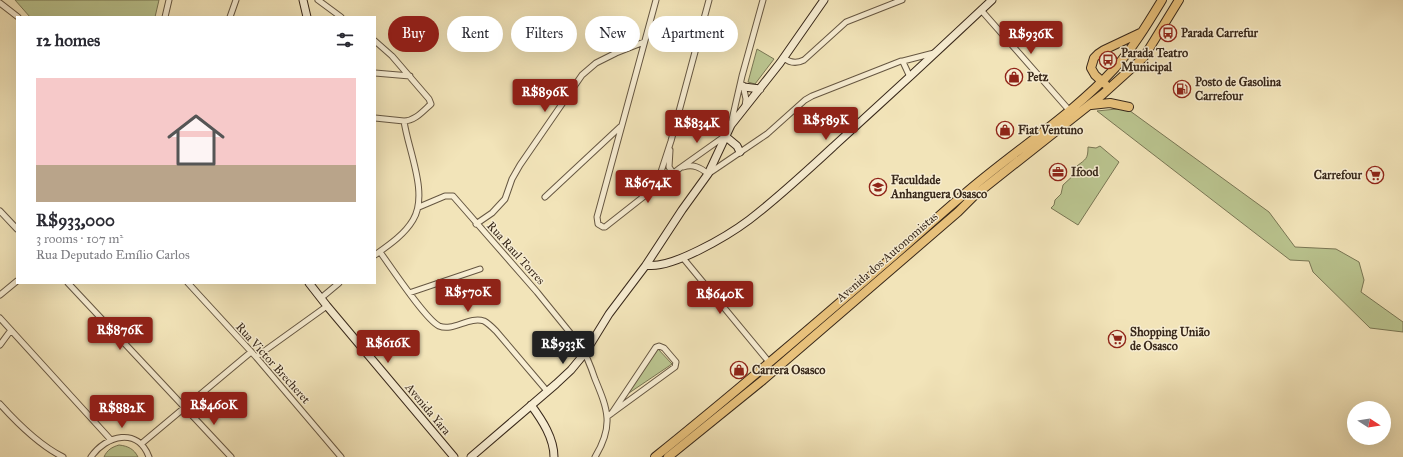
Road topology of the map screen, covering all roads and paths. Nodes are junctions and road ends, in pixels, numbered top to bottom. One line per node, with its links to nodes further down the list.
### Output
1 (169, 0): 16 (street)
2 (236, 0): 17 (street)
3 (303, 0): 18 (street)
4 (318, 0): 19 (street)
5 (656, 0): 21 (street)
6 (709, 0): 43 (street)
7 (763, 0): 28 (street)
8 (902, 0): 24 (street)
9 (992, 0): 14 (street)
10 (1162, 0): 20 (main road, Avenida dos Autonomistas)
11 (1179, 0): 32 (main road, Avenida dos Autonomistas)
12 (823, 1): 24 (street)
13 (0, 3): 15 (street)
14 (981, 10): 23 (street); 36 (street)
15 (17, 16)
16 (165, 16)
17 (230, 16)
18 (307, 16)
19 (340, 16)
20 (1142, 31): 30 (main road, Avenida dos Autonomistas); 30 (main road)
21 (644, 42): 41 (street); 54 (street)
22 (376, 43): 27 (street)
23 (936, 52): 25 (street); 29 (street)
24 (784, 58): 33 (street)
25 (902, 62): 29 (street); 44 (street)
26 (376, 74): 27 (street)
27 (410, 76): 39 (street)
28 (742, 76): 31 (street); 40 (street)
29 (910, 77): 58 (street)
30 (1102, 81): 32 (main road); 36 (main road, Avenida dos Autonomistas)
31 (744, 87): 33 (street); 37 (street)
32 (1110, 88): 34 (main road, Avenida dos Autonomistas)
33 (760, 89): 37 (street)
34 (1090, 105): 35 (main road); 94 (main road, Avenida dos Autonomistas)
35 (1130, 107)
36 (1069, 110): 76 (main road, Avenida dos Autonomistas)
37 (743, 111): 40 (street)
38 (376, 118): 39 (street)
39 (404, 122): 52 (street)
40 (730, 125): 42 (street)
41 (621, 127): 50 (street); 51 (street)
42 (725, 136): 44 (street); 45 (street); 49 (street)
43 (671, 141): 48 (street); 50 (street)
44 (740, 152): 49 (street)
45 (699, 153): 46 (street); 47 (street)
46 (696, 166): 47 (street); 49 (street)
47 (680, 168): 48 (street)
48 (673, 173): 50 (street)
49 (708, 174): 59 (street)
50 (656, 187)
51 (545, 197)
52 (419, 207): 54 (street, Rua Raul Torres); 56 (street)
53 (0, 211): 55 (street)
54 (476, 224): 74 (street, Rua Raul Torres)
55 (16, 228)
56 (380, 252): 57 (street); 66 (street)
57 (376, 254)
58 (683, 258): 59 (street); 76 (street)
59 (646, 265): 74 (street)
60 (480, 269): 66 (street)
61 (16, 281): 67 (street)
62 (69, 284): 80 (street)
63 (189, 284): 73 (street, Rua Victor Brecheret)
64 (310, 284): 68 (street, Avenida Yara)
65 (338, 284): 68 (street)
66 (410, 293): 77 (street)
67 (0, 295)
68 (321, 298): 69 (street, Avenida Yara)
69 (327, 306): 75 (street); 89 (street, Avenida Yara)
70 (0, 318): 71 (street)
71 (11, 330): 72 (street); 82 (street)
72 (0, 345)
73 (252, 352): 75 (street, Rua Victor Brecheret); 80 (street)
74 (585, 353): 77 (street); 81 (street, Rua Raul Torres)
75 (256, 357): 88 (street, Rua Victor Brecheret)
76 (769, 362): 93 (main road, Avenida dos Autonomistas)
77 (547, 391): 79 (street)
78 (0, 404): 84 (street)
79 (531, 405): 90 (street); 91 (street)
80 (185, 407): 83 (street); 87 (street)
81 (610, 415): 81 (street); 92 (street)
82 (111, 440): 83 (street); 85 (street)
83 (141, 444): 86 (street)
84 (63, 457)
85 (91, 457)
86 (149, 457)
87 (232, 457)
88 (342, 457)
89 (454, 457)
90 (471, 457)
91 (554, 457)
92 (595, 457)
93 (655, 457)
94 (668, 457)

